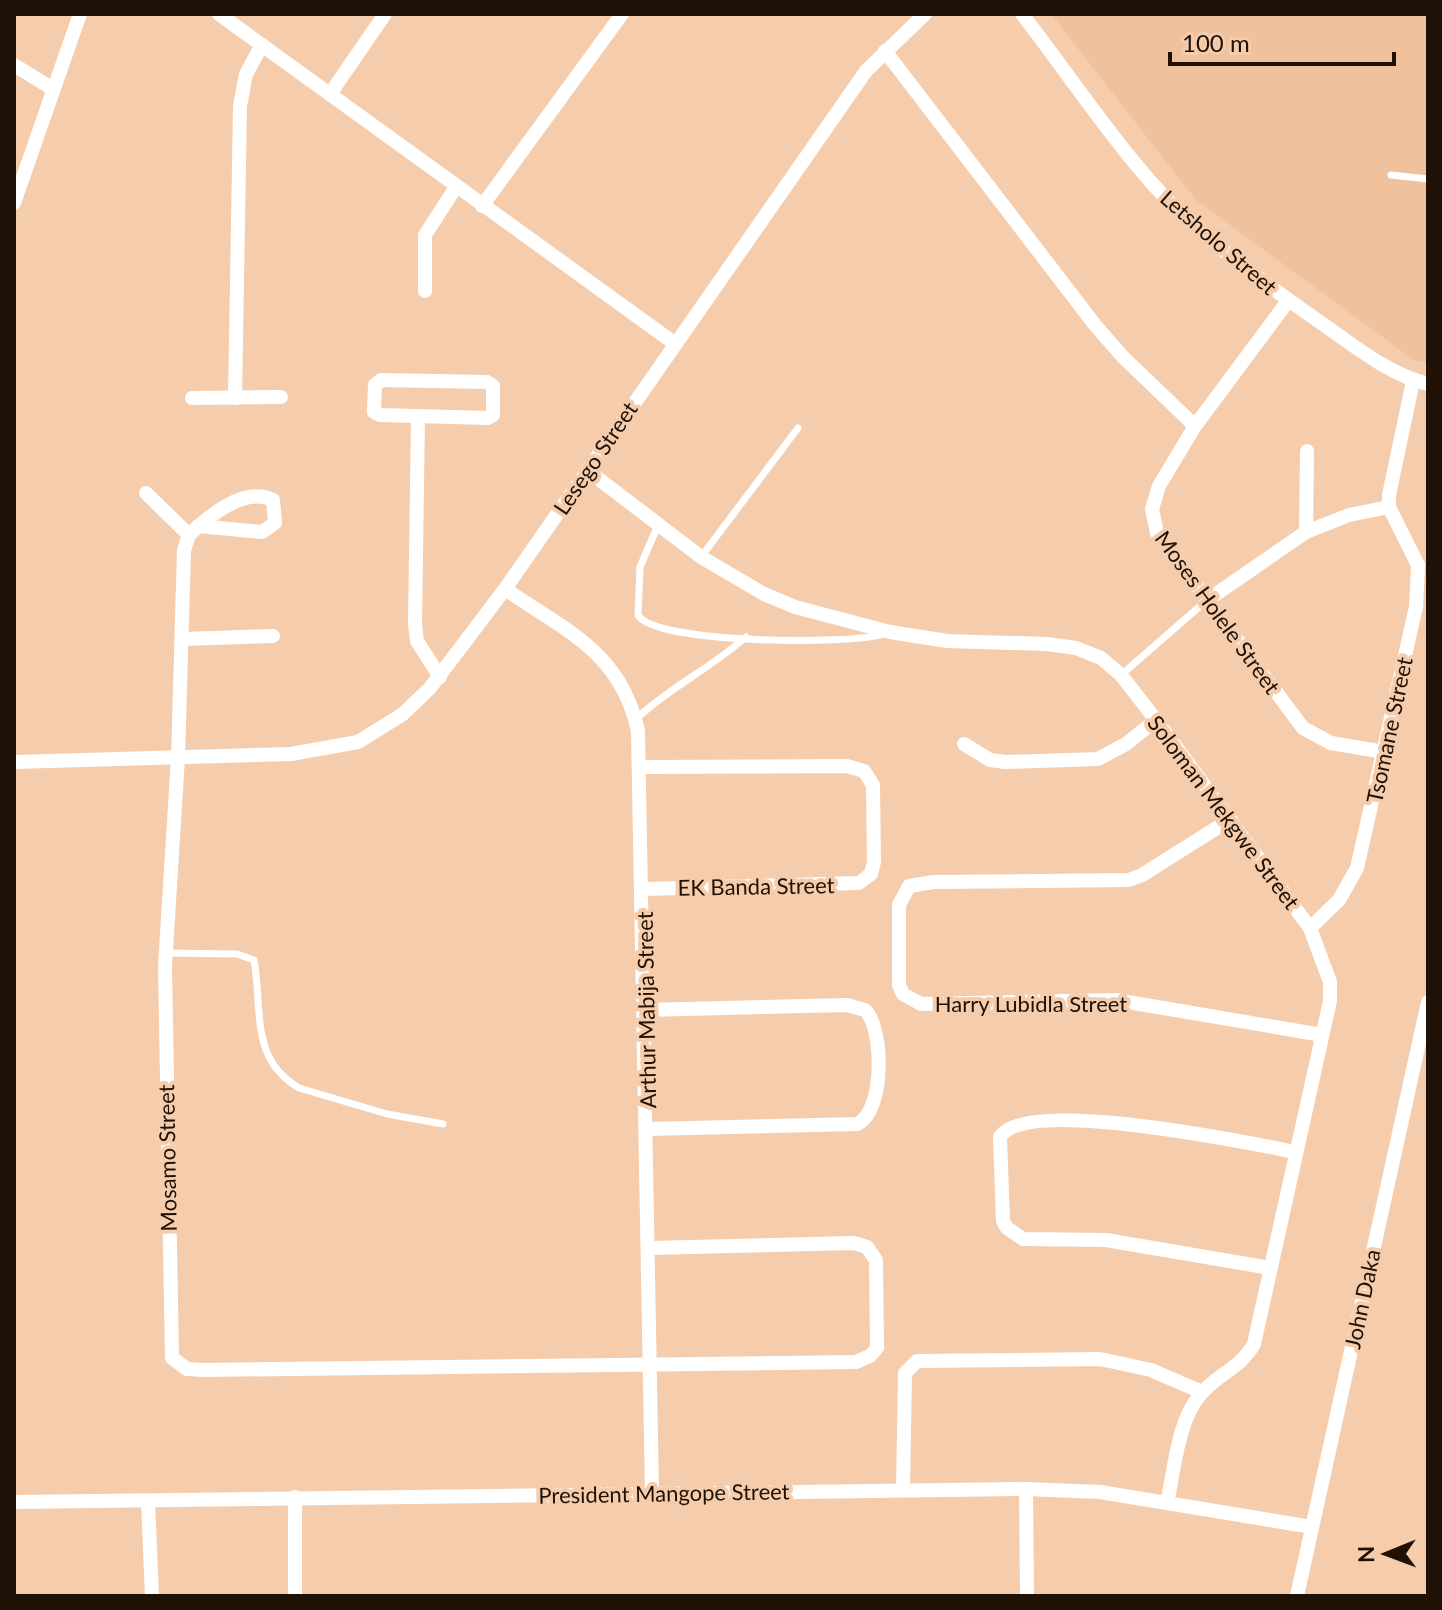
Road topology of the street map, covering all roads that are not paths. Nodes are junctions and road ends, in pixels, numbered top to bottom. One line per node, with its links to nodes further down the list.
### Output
1 (80, 14): 10 (street)
2 (219, 14): 7 (street)
3 (385, 14): 11 (street)
4 (622, 14): 16 (street)
5 (925, 14): 8 (street, Lesego Street)
6 (1022, 14): 18 (street, Letsholo Street)
7 (262, 45): 11 (street); 23 (street)
8 (885, 51): 19 (street, Lesego Street); 25 (street)
9 (14, 65): 10 (street)
10 (53, 89): 15 (street)
11 (330, 94): 14 (street)
12 (1391, 175): 13 (lane)
13 (1428, 179)
14 (456, 187): 16 (street); 17 (street)
15 (14, 203)
16 (482, 206): 19 (street)
17 (425, 291)
18 (1288, 301): 20 (street, Letsholo Street); 25 (street, Moses Holele Street)
19 (674, 343): 28 (street, Lesego Street)
20 (1421, 382): 30 (street)
21 (281, 397): 23 (street)
22 (192, 398): 23 (street)
23 (235, 398)
24 (418, 416): 24 (street); 42 (street)
25 (1195, 426): 36 (street, Moses Holele Street)
26 (798, 428): 34 (lane)
27 (1307, 451): 33 (street)
28 (587, 470): 31 (street, Soloman Mekgwe Street); 35 (street, Lesego Street)
29 (146, 493): 32 (street)
30 (1389, 507): 33 (street); 46 (street, Tsomane Street)
31 (659, 523): 34 (street, Soloman Mekgwe Street); 39 (lane)
32 (194, 530): 32 (street); 40 (street, Mosamo Street)
33 (1306, 532): 36 (street)
34 (701, 557): 37 (street, Soloman Mekgwe Street)
35 (505, 589): 42 (street, Lesego Street); 43 (street, Arthur Mabija Street)
36 (1206, 601): 41 (lane); 46 (street, Moses Holele Street)
37 (890, 632): 39 (lane); 41 (street, Soloman Mekgwe Street)
38 (273, 636): 40 (street)
39 (746, 637): 43 (lane)
40 (182, 639): 47 (street, Mosamo Street)
41 (1121, 675): 44 (street, Soloman Mekgwe Street)
42 (440, 677): 47 (street, Lesego Street)
43 (636, 719): 49 (street, Arthur Mabija Street)
44 (1156, 720): 45 (street); 50 (street, Soloman Mekgwe Street)
45 (964, 744)
46 (1384, 752): 52 (street, Tsomane Street)
47 (178, 758): 48 (street, Lesego Street); 53 (street, Mosamo Street)
48 (14, 762)
49 (641, 767): 51 (street, Arthur Mabija Street); 51 (street, EK Banda Street)
50 (1231, 819): 52 (street, Soloman Mekgwe Street); 56 (street, Harry Lubidla Street)
51 (644, 889): 55 (street, Arthur Mabija Street)
52 (1310, 928): 56 (street, Soloman Mekgwe Street)
53 (165, 953): 57 (lane); 62 (street, Mosamo Street)
54 (1428, 1002): 71 (street, John Daka)
55 (645, 1010): 58 (street, Arthur Mabija Street); 58 (street)
56 (1322, 1035): 59 (street, Soloman Mekgwe Street)
57 (443, 1124)
58 (648, 1129): 60 (street, Arthur Mabija Street)
59 (1296, 1152): 61 (street, Soloman Mekgwe Street); 61 (street)
60 (649, 1248): 62 (street, Arthur Mabija Street); 62 (street)
61 (1270, 1268): 63 (street, Soloman Mekgwe Street)
62 (651, 1367): 66 (street, Arthur Mabija Street)
63 (1202, 1392): 65 (street); 70 (street, Soloman Mekgwe Street)
64 (1026, 1489): 65 (street, President Mangope Street); 70 (street, President Mangope Street); 74 (street)
65 (903, 1490): 66 (street, President Mangope Street)
66 (652, 1493): 67 (street, President Mangope Street)
67 (295, 1497): 68 (street, President Mangope Street); 73 (street)
68 (148, 1501): 69 (street, President Mangope Street); 72 (street)
69 (14, 1502)
70 (1167, 1502): 71 (street, President Mangope Street)
71 (1312, 1527): 75 (street, John Daka)
72 (152, 1596)
73 (295, 1596)
74 (1027, 1596)
75 (1297, 1596)

